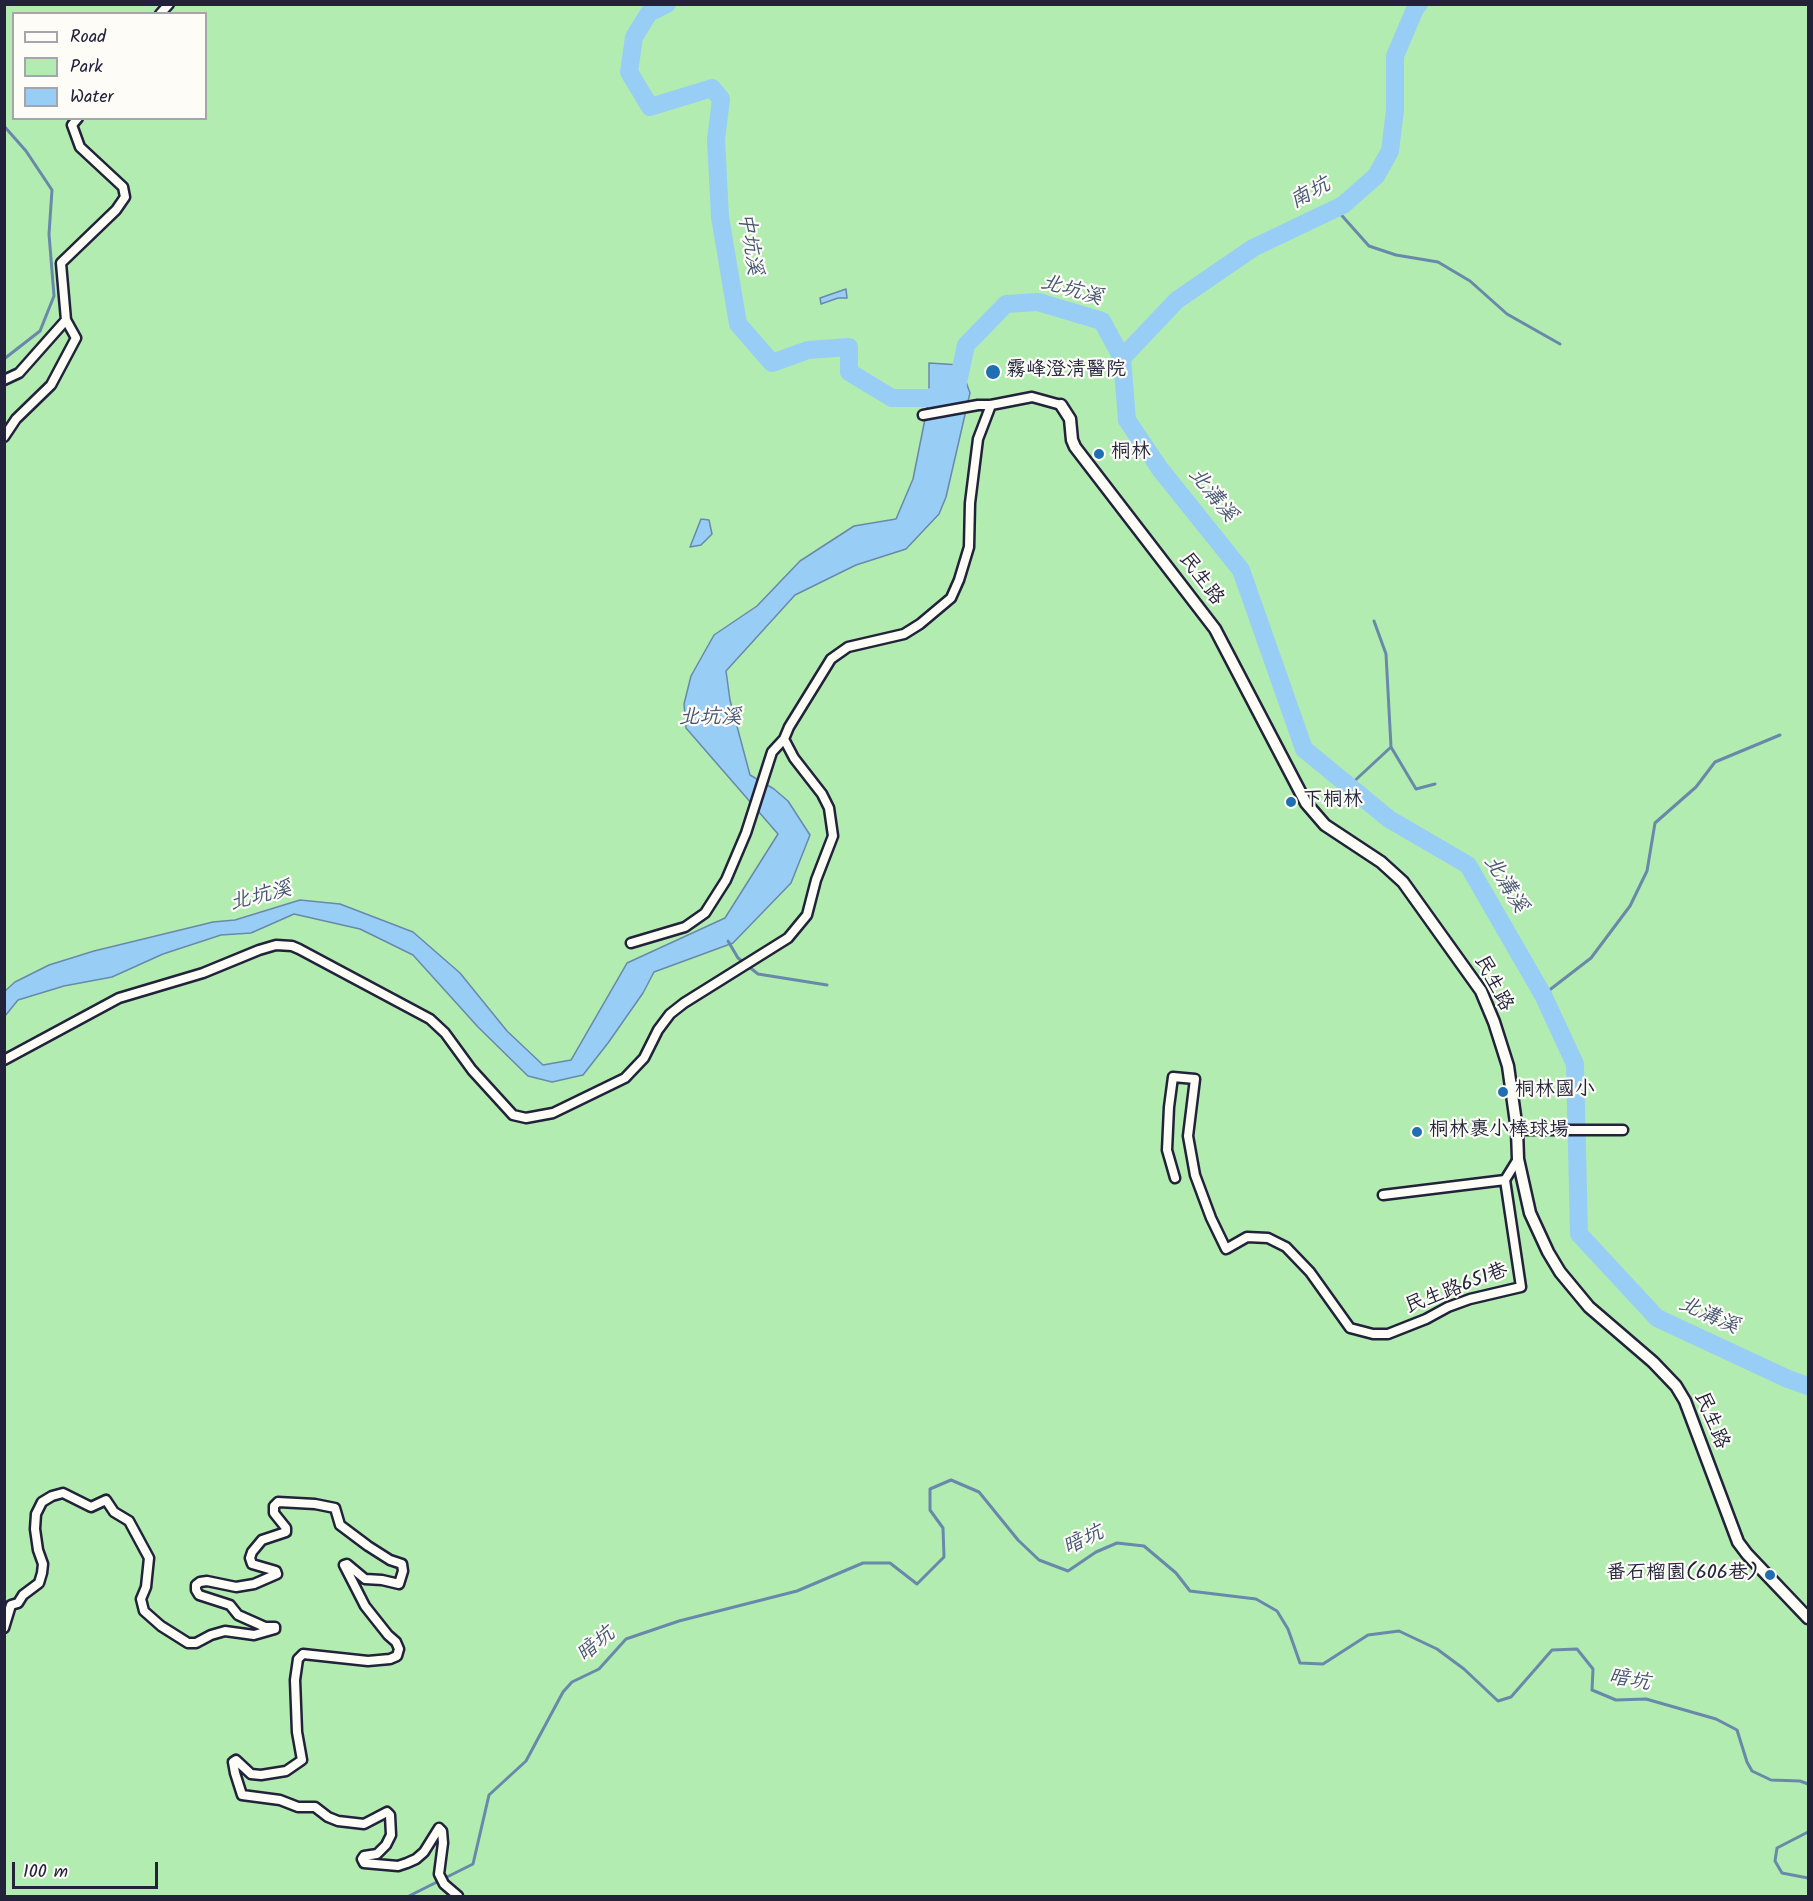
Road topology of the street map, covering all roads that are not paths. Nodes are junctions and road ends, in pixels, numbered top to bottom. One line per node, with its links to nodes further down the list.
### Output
1 (76, 120): 2 (street)
2 (66, 320): 3 (street); 7 (street)
3 (4, 380)
4 (991, 405): 5 (street); 6 (street); 8 (street)
5 (1061, 405): 11 (street, 民生路)
6 (923, 415)
7 (4, 437)
8 (784, 739): 9 (street); 10 (street)
9 (631, 943)
10 (4, 1060)
11 (1517, 1130): 12 (street); 13 (street, 民生路)
12 (1618, 1130)
13 (1518, 1159): 15 (street); 17 (street, 民生路)
14 (1175, 1178): 15 (street, 民生路651巷)
15 (1505, 1180): 16 (street)
16 (1383, 1195)
17 (1809, 1618)
18 (4, 1628): 19 (street)
19 (458, 1896)

